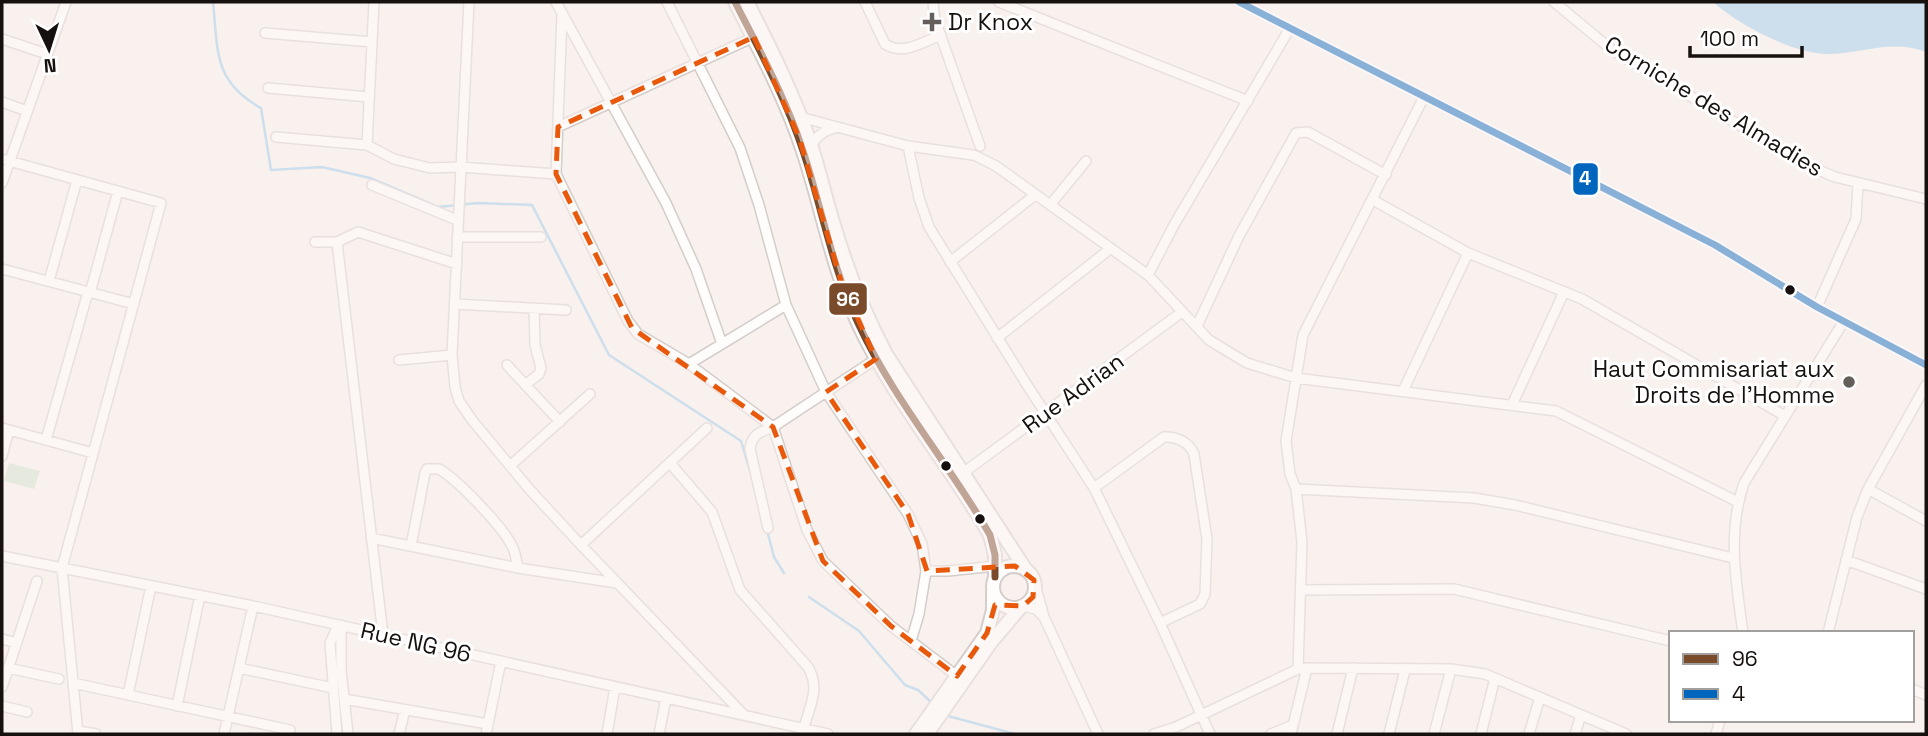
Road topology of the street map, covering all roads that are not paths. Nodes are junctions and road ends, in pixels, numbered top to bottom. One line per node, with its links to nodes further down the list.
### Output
1 (66, 2): 21 (street)
2 (374, 2): 20 (street)
3 (469, 2): 40 (street)
4 (556, 2): 14 (street)
5 (667, 2): 22 (street)
6 (735, 2): 18 (highway)
7 (747, 2): 30 (highway)
8 (865, 2): 17 (street)
9 (933, 2): 17 (street)
10 (999, 2): 26 (street)
11 (1239, 2): 15 (street)
12 (1553, 2): 13 (street, Corniche des Almadies)
13 (1564, 5): 45 (street, Corniche des Almadies)
14 (562, 15): 28 (street); 31 (street)
15 (1290, 28): 25 (street); 26 (street)
16 (265, 33): 20 (street)
17 (941, 35): 37 (street)
18 (754, 37): 22 (street); 78 (highway)
19 (2, 39): 21 (street)
20 (372, 42): 24 (street)
21 (47, 54): 29 (street)
22 (699, 63): 28 (street); 68 (street)
23 (268, 88): 24 (street)
24 (369, 97): 34 (street)
25 (1424, 97): 42 (street); 69 (street)
26 (1248, 101): 62 (street)
27 (2, 102): 29 (street)
28 (612, 103): 31 (street); 76 (street)
29 (27, 111): 38 (street)
30 (800, 117): 32 (street); 35 (highway)
31 (558, 127): 41 (street)
32 (835, 128): 35 (street); 36 (street)
33 (276, 137): 34 (street)
34 (367, 145): 40 (street)
35 (811, 146): 101 (highway)
36 (908, 146): 37 (street); 59 (street)
37 (978, 153): 48 (street)
38 (6, 160): 43 (street); 44 (street)
39 (1086, 162): 51 (street)
40 (460, 167): 41 (street); 52 (street)
41 (556, 174): 80 (street)
42 (1386, 175): 50 (street); 74 (street)
43 (77, 180): 47 (street); 63 (street)
44 (2, 183)
45 (1858, 183): 49 (street, Corniche des Almadies); 69 (street)
46 (372, 185): 52 (street)
47 (118, 191): 64 (street); 66 (street)
48 (1035, 195): 51 (street); 59 (street)
49 (1926, 199)
50 (1373, 200): 58 (street); 83 (street)
51 (1050, 205): 57 (street)
52 (457, 218): 53 (street)
53 (457, 237): 54 (street); 60 (street)
54 (541, 237)
55 (315, 242): 56 (street)
56 (337, 242): 60 (street); 108 (street)
57 (1110, 249): 62 (street); 75 (street)
58 (1468, 253): 65 (street); 86 (street)
59 (950, 262): 75 (street)
60 (457, 264): 67 (street)
61 (2, 269): 63 (street)
62 (1148, 275): 72 (street)
63 (50, 281): 64 (street)
64 (89, 292): 66 (street); 96 (street)
65 (1564, 292): 89 (street); 91 (street)
66 (134, 304): 97 (street)
67 (455, 304): 70 (street); 77 (street)
68 (786, 305): 76 (street); 87 (street)
69 (1817, 307): 73 (street)
70 (534, 309): 71 (street); 84 (street)
71 (566, 310)
72 (1182, 312): 74 (street); 90 (street, Rue Adrian)
73 (1844, 321): 82 (street); 91 (street)
74 (1197, 327): 83 (street)
75 (997, 338): 90 (street)
76 (722, 344): 80 (street)
77 (452, 355): 79 (street); 100 (street)
78 (876, 359): 87 (street); 118 (highway)
79 (399, 360)
80 (689, 364): 93 (street)
81 (507, 365): 84 (street)
82 (1926, 365)
83 (1296, 378): 86 (street); 103 (street)
84 (525, 385): 92 (street)
85 (1926, 385): 104 (street)
86 (1403, 391): 89 (street)
87 (826, 392): 93 (street); 116 (street)
88 (590, 394): 92 (street)
89 (1512, 405): 105 (street)
90 (1046, 413): 101 (street, Rue Adrian); 102 (street)
91 (1785, 416): 105 (street)
92 (560, 422): 100 (street)
93 (773, 427): 107 (street); 136 (street)
94 (707, 428): 99 (street)
95 (5, 429): 96 (street); 98 (street)
96 (46, 440): 97 (street)
97 (93, 453): 114 (street)
98 (2, 456)
99 (670, 463): 109 (street); 169 (street)
100 (510, 467): 109 (street)
101 (963, 473): 117 (highway)
102 (1094, 488): 130 (street); 130 (street)
103 (1296, 489): 112 (street); 123 (street)
104 (1868, 489): 106 (street); 113 (street)
105 (1738, 502): 112 (street)
106 (1926, 521)
107 (768, 528)
108 (371, 538): 110 (street); 134 (street)
109 (581, 545): 120 (street)
110 (411, 546): 115 (street); 115 (street)
111 (2, 556): 114 (street, Rue NG 96)
112 (1733, 558): 132 (street)
113 (1846, 560): 124 (street); 133 (street)
114 (62, 568): 122 (street, Rue NG 96); 149 (street)
115 (518, 568): 120 (street)
116 (926, 570): 118 (street); 136 (street)
117 (1026, 570): 118 (highway); 121 (highway)
118 (995, 571): 125 (highway)
119 (37, 581): 138 (street)
120 (618, 583): 162 (street)
121 (1035, 584): 128 (highway); 129 (street)
122 (151, 586): 126 (street, Rue NG 96); 153 (street)
123 (1302, 590): 137 (street); 143 (street)
124 (1926, 590)
125 (993, 592): 128 (highway); 146 (highway)
126 (201, 595): 127 (street, Rue NG 96); 158 (street)
127 (253, 606): 131 (street, Rue NG 96); 141 (street)
128 (1021, 607): 129 (street); 179 (highway)
129 (1044, 617): 180 (street)
130 (1160, 623): 163 (street)
131 (341, 627): 134 (street, Rue NG 96); 152 (street); 156 (street)
132 (1743, 631)
133 (1828, 631)
134 (383, 635): 139 (street, Rue NG 96)
135 (2, 639): 138 (street)
136 (911, 641): 146 (street)
137 (1669, 641)
138 (17, 643): 140 (street)
139 (501, 661): 151 (street, Rue NG 96); 165 (street)
140 (8, 668): 148 (street); 150 (street)
141 (239, 668): 152 (street); 164 (street)
142 (1353, 668): 143 (street); 145 (street); 184 (street)
143 (1302, 669): 163 (street); 167 (street)
144 (1451, 669): 145 (street); 147 (street); 186 (street)
145 (1405, 670): 185 (street)
146 (957, 677): 178 (highway)
147 (1495, 678): 154 (street); 187 (street)
148 (59, 679)
149 (73, 683): 153 (street); 168 (street)
150 (2, 687)
151 (615, 687): 155 (street, Rue NG 96); 175 (street)
152 (333, 688): 172 (street)
153 (128, 695): 158 (street)
154 (1540, 697): 161 (street); 188 (street)
155 (666, 698): 162 (street, Rue NG 96); 176 (street)
156 (344, 699): 159 (street); 173 (street)
157 (2, 706): 160 (street)
158 (177, 706): 164 (street)
159 (405, 710): 165 (street); 174 (street)
160 (27, 712)
161 (1581, 715): 189 (street); 190 (street)
162 (744, 716): 169 (street, Rue NG 96)
163 (1201, 716): 181 (street); 182 (street)
164 (228, 717): 166 (street); 171 (street)
165 (487, 729)
166 (290, 730)
167 (1292, 730): 183 (street)
168 (78, 732): 170 (street)
169 (804, 732): 177 (street, Rue NG 96)
170 (96, 734)
171 (224, 734)
172 (337, 734)
173 (348, 734)
174 (399, 734)
175 (607, 734)
176 (659, 734)
177 (828, 734)
178 (916, 734)
179 (927, 734)
180 (1098, 734)
181 (1154, 734)
182 (1210, 734)
183 (1271, 734)
184 (1337, 734)
185 (1389, 734)
186 (1434, 734)
187 (1481, 734)
188 (1529, 734)
189 (1575, 734)
190 (1626, 734)

